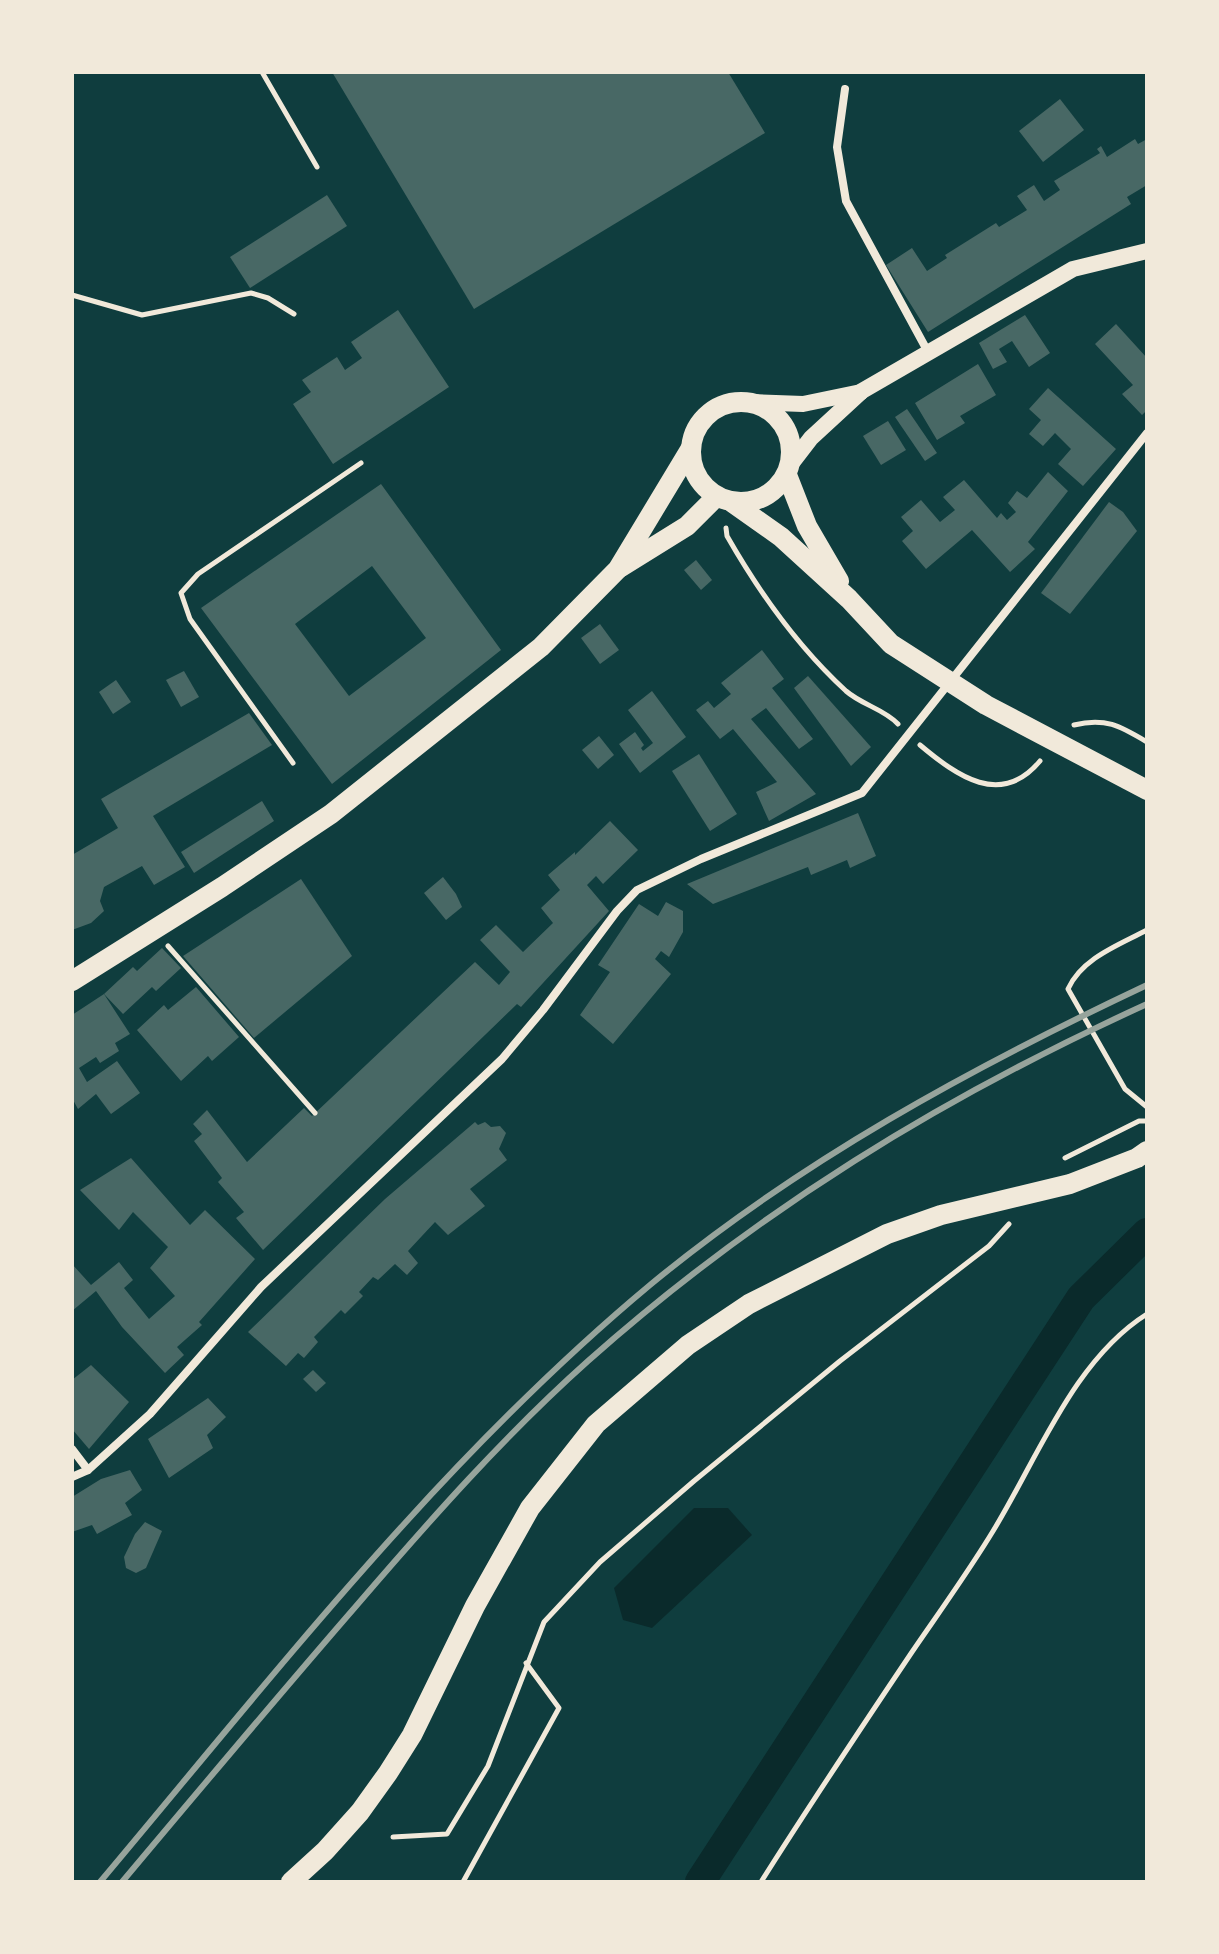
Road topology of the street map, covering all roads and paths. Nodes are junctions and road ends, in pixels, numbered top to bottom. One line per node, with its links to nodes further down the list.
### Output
1 (262, 72): 3 (path)
2 (845, 89): 7 (street)
3 (317, 167)
4 (1147, 251): 7 (main road)
5 (72, 295): 6 (path)
6 (294, 314)
7 (928, 352): 8 (main road)
8 (862, 391): 9 (main road); 13 (main road)
9 (752, 402): 11 (main road); 13 (main road)
10 (1147, 433): 17 (street)
11 (691, 448): 14 (main road); 15 (main road)
12 (361, 463): 18 (path)
13 (789, 469): 14 (main road); 16 (main road)
14 (725, 500): 15 (main road); 16 (main road); 17 (path)
15 (618, 569): 20 (main road)
16 (849, 599): 19 (main road)
17 (907, 734): 31 (street)
18 (293, 763)
19 (1147, 790)
20 (155, 930): 22 (main road); 24 (path)
21 (1147, 930): 23 (path)
22 (72, 981)
23 (1147, 1107)
24 (315, 1113)
25 (1147, 1121): 27 (path)
26 (1147, 1151): 35 (main road)
27 (1058, 1167)
28 (1019, 1212): 33 (path)
29 (1147, 1314): 37 (path)
30 (72, 1449): 31 (street)
31 (88, 1470): 32 (street)
32 (72, 1477)
33 (526, 1663): 34 (path); 36 (path)
34 (393, 1837)
35 (291, 1882)
36 (463, 1882)
37 (761, 1882)

